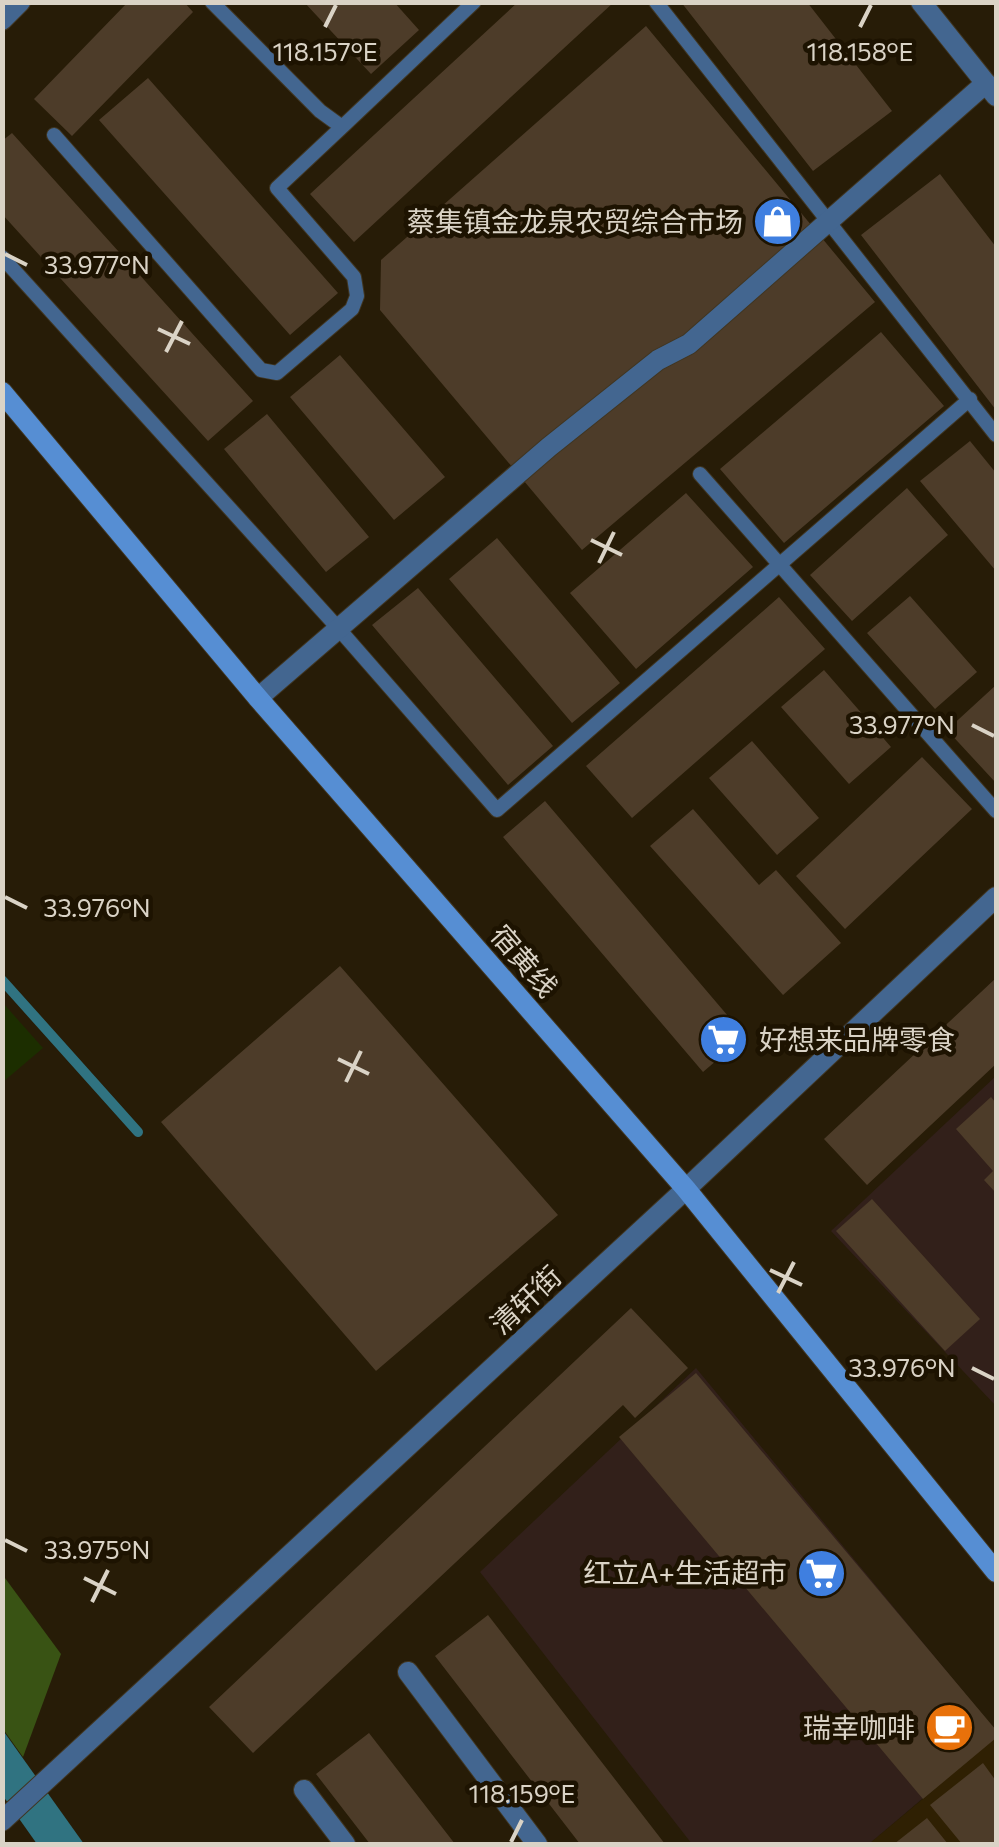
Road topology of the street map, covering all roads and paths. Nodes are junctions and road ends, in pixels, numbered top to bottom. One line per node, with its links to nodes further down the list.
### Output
1 (20, 2): 6 (street)
2 (212, 2): 8 (lane)
3 (656, 2): 10 (lane)
4 (921, 2): 7 (street)
5 (463, 6): 8 (lane)
6 (2, 20)
7 (991, 89): 10 (street)
8 (342, 127): 9 (lane)
9 (54, 135)
10 (828, 220): 13 (lane); 17 (street)
11 (2, 257): 17 (lane)
12 (2, 392): 18 (main road, 宿黄线)
13 (970, 399): 14 (lane); 16 (lane)
14 (996, 435)
15 (700, 474): 16 (lane)
16 (781, 566): 17 (lane); 19 (lane)
17 (338, 628): 18 (street)
18 (258, 698): 21 (main road, 宿黄线)
19 (996, 811)
20 (996, 897): 21 (street, 清轩街)
21 (686, 1189): 22 (main road, 宿黄线); 25 (street, 清轩街)
22 (996, 1572)
23 (408, 1672): 27 (street)
24 (304, 1790): 26 (street)
25 (2, 1821)
26 (345, 1844)
27 (537, 1844)

